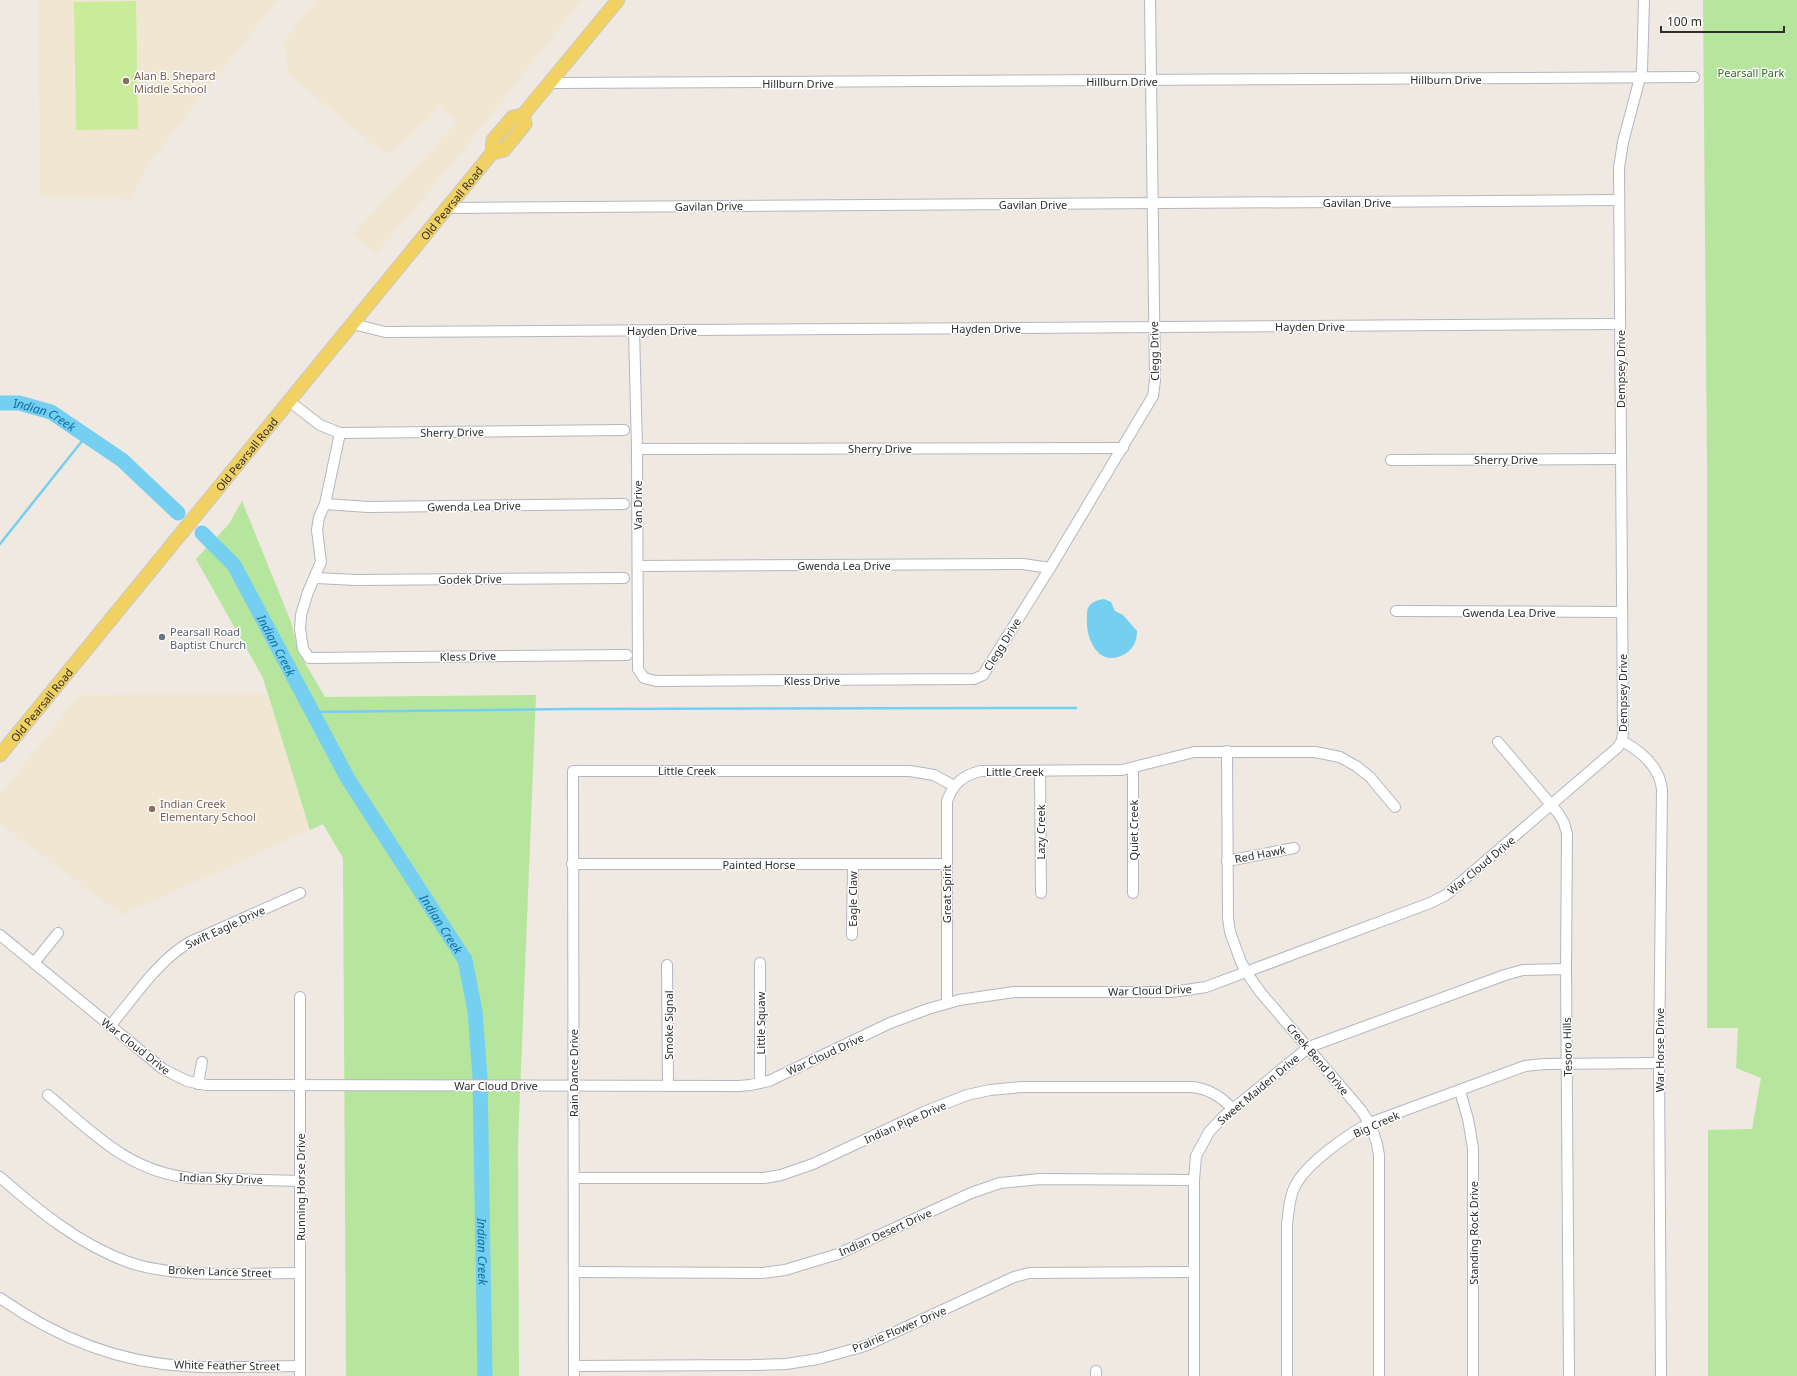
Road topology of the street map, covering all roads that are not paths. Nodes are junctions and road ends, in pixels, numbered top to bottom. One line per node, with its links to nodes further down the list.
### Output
1 (618, 0): 7 (main road, Old Pearsall Road)
2 (1150, 0): 6 (street, Clegg Drive)
3 (1644, 0): 4 (street, Dempsey Drive)
4 (1640, 77): 5 (street, Hillburn Drive); 6 (street, Hillburn Drive); 8 (street, Dempsey Drive)
5 (1694, 77)
6 (1151, 80): 7 (street, Hillburn Drive); 9 (street, Clegg Drive)
7 (550, 83): 10 (main road, Old Pearsall Road)
8 (1619, 200): 9 (street, Gavilan Drive); 12 (street, Dempsey Drive)
9 (1152, 204): 10 (street, Gavilan Drive); 13 (street, Clegg Drive)
10 (448, 208): 11 (main road, Old Pearsall Road)
11 (353, 324): 14 (street, Hayden Drive); 15 (main road, Old Pearsall Road)
12 (1620, 324): 13 (street, Hayden Drive); 20 (street, Dempsey Drive)
13 (1154, 327): 14 (street, Hayden Drive); 18 (street, Clegg Drive)
14 (634, 330): 19 (street, Van Drive)
15 (289, 401): 17 (street, Sherry Drive); 36 (main road, Old Pearsall Road)
16 (624, 430): 17 (street, Sherry Drive)
17 (340, 433): 22 (street)
18 (1123, 448): 19 (street, Sherry Drive); 25 (street, Clegg Drive)
19 (637, 449): 24 (street, Van Drive)
20 (1620, 459): 21 (street, Sherry Drive); 29 (street, Dempsey Drive)
21 (1391, 460)
22 (326, 504): 23 (street, Gwenda Lea Drive); 26 (street)
23 (624, 504)
24 (638, 566): 25 (street, Gwenda Lea Drive); 32 (street, Van Drive)
25 (1050, 568): 31 (street, Clegg Drive)
26 (316, 578): 27 (street, Godek Drive); 30 (street, Kless Drive)
27 (624, 578)
28 (1396, 611): 29 (street, Gwenda Lea Drive)
29 (1622, 612): 33 (street, Dempsey Drive)
30 (627, 655)
31 (980, 676): 32 (street, Kless Drive)
32 (644, 678)
33 (1622, 741): 41 (street, War Cloud Drive); 64 (street, War Horse Drive)
34 (1498, 742): 41 (street, Tesoro Hills)
35 (1226, 751): 37 (street, Little Creek); 42 (street, Little Creek); 44 (street, Creek Bend Drive)
36 (0, 755)
37 (1133, 768): 39 (street, Little Creek); 50 (street, Quiet Creek)
38 (572, 770): 40 (street, Little Creek); 45 (street, Rain Dance Drive)
39 (1040, 771): 40 (street, Little Creek); 49 (street, Lazy Creek)
40 (954, 786): 47 (street, Great Spirit)
41 (1550, 805): 57 (street, Tesoro Hills); 58 (street, War Cloud Drive)
42 (1395, 807)
43 (1294, 848): 44 (street, Red Hawk)
44 (1227, 861): 58 (street, Creek Bend Drive)
45 (572, 864): 46 (street, Painted Horse); 67 (street, Rain Dance Drive)
46 (853, 864): 47 (street, Painted Horse); 52 (street, Eagle Claw)
47 (946, 864): 60 (street, Great Spirit)
48 (300, 893): 61 (street, Swift Eagle Drive)
49 (1041, 893)
50 (1133, 893)
51 (58, 933): 54 (street)
52 (852, 934)
53 (0, 935): 54 (street, War Cloud Drive)
54 (34, 963): 61 (street, War Cloud Drive)
55 (760, 963): 68 (street, Little Squaw)
56 (667, 965): 69 (street, Smoke Signal)
57 (1566, 969): 62 (street, Sweet Maiden Drive); 65 (street, Tesoro Hills)
58 (1246, 972): 60 (street, War Cloud Drive); 62 (street, Creek Bend Drive)
59 (300, 997): 70 (street, Running Horse Drive)
60 (947, 1003): 68 (street, War Cloud Drive)
61 (110, 1026): 66 (street, War Cloud Drive)
62 (1309, 1047): 73 (street, Sweet Maiden Drive); 74 (street, Creek Bend Drive)
63 (202, 1062): 66 (street)
64 (1659, 1063): 65 (street, Big Creek); 90 (street, War Horse Drive)
65 (1568, 1064): 71 (street, Big Creek); 89 (street, Tesoro Hills)
66 (198, 1084): 70 (street, War Cloud Drive)
67 (573, 1084): 69 (street, War Cloud Drive); 70 (street, War Cloud Drive); 76 (street, Rain Dance Drive)
68 (760, 1084): 69 (street, War Cloud Drive)
69 (668, 1085)
70 (300, 1086): 77 (street, Running Horse Drive)
71 (1460, 1091): 74 (street, Big Creek); 88 (street, Standing Rock Drive)
72 (48, 1095): 77 (street, Indian Sky Drive)
73 (1233, 1109): 76 (street, Indian Pipe Drive); 78 (street, Sweet Maiden Drive)
74 (1370, 1124): 86 (street, Big Creek); 87 (street, Creek Bend Drive)
75 (0, 1177): 81 (street, Broken Lance Street)
76 (574, 1178): 79 (street, Rain Dance Drive)
77 (300, 1180): 81 (street, Running Horse Drive)
78 (1194, 1180): 79 (street, Indian Desert Drive); 80 (street, Sweet Maiden Drive)
79 (574, 1272): 84 (street, Rain Dance Drive)
80 (1194, 1272): 84 (street, Prairie Flower Drive); 85 (street, Sweet Maiden Drive)
81 (300, 1273): 83 (street, Running Horse Drive)
82 (0, 1298): 83 (street, White Feather Street)
83 (300, 1371)
84 (574, 1371)
85 (1194, 1376)
86 (1287, 1376)
87 (1379, 1376)
88 (1473, 1376)
89 (1569, 1376)
90 (1661, 1376)

